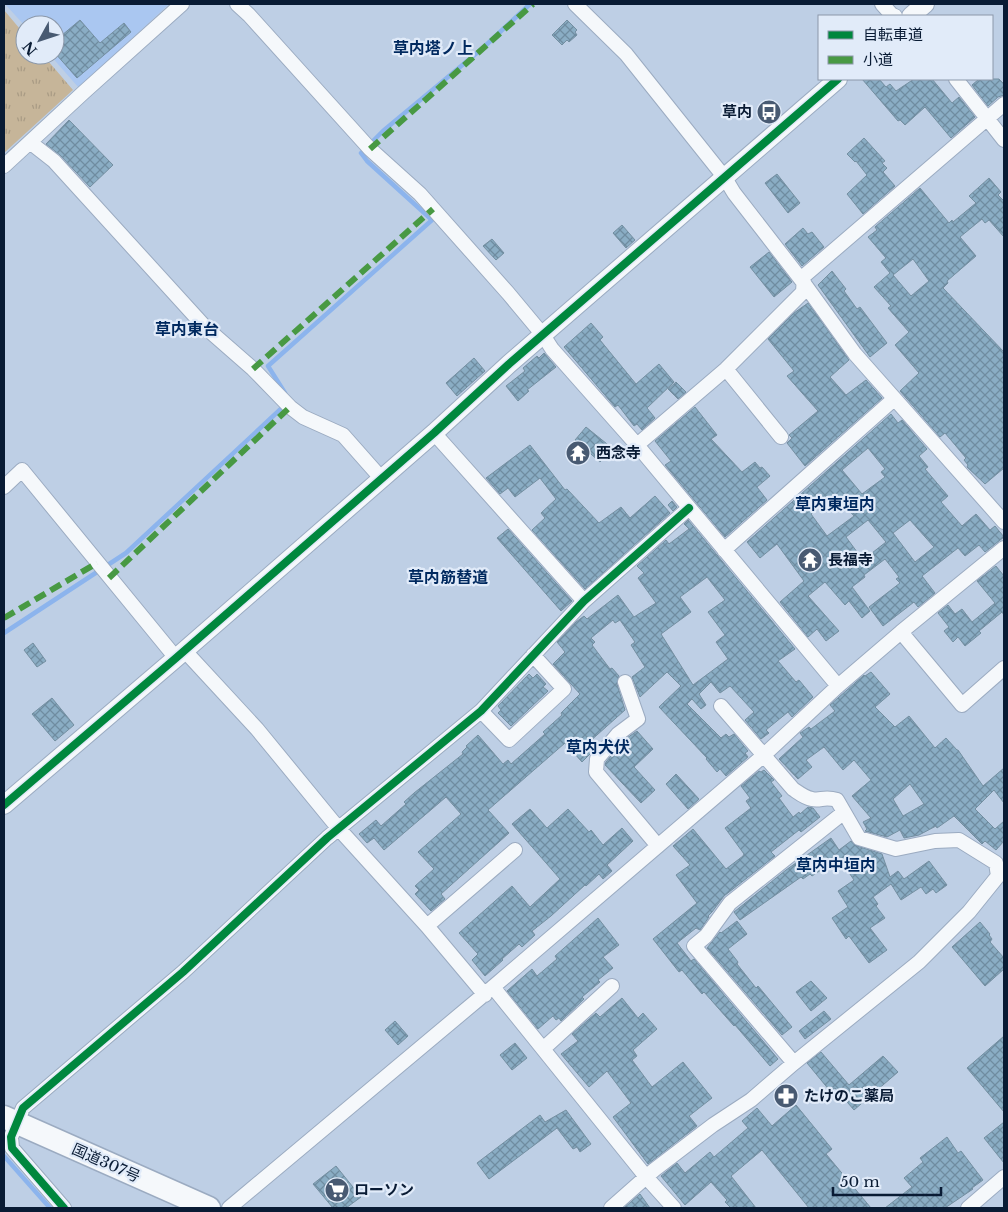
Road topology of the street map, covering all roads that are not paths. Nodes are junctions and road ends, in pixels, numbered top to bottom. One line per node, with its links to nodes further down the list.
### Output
1 (182, 4): 13 (street)
2 (237, 4): 17 (street)
3 (576, 4): 15 (street)
4 (882, 4): 6 (street)
5 (925, 4): 7 (street)
6 (891, 15)
7 (912, 15)
8 (837, 80): 15 (street)
9 (957, 80): 11 (street)
10 (1004, 104): 11 (street)
11 (987, 119): 12 (street); 16 (street)
12 (1004, 140)
13 (31, 142): 14 (street); 23 (street)
14 (4, 166)
15 (725, 178): 16 (street); 17 (street)
16 (803, 282): 18 (street); 19 (street)
17 (544, 335): 20 (street); 22 (street)
18 (726, 369): 21 (street); 22 (street)
19 (894, 399): 26 (street); 28 (street)
20 (434, 433): 23 (street); 29 (street)
21 (781, 437)
22 (637, 444): 25 (street)
23 (381, 478): 31 (street)
24 (4, 487): 31 (street)
25 (689, 508): 28 (street); 29 (street)
26 (1004, 522)
27 (1004, 548): 30 (street)
28 (724, 550): 35 (street)
29 (584, 601): 32 (street)
30 (900, 632): 33 (street); 35 (street)
31 (180, 654): 39 (street); 41 (street)
32 (533, 655): 37 (street); 37 (street)
33 (1004, 668)
34 (625, 682): 42 (street)
35 (838, 686): 38 (street)
36 (721, 706): 38 (street)
37 (481, 711): 41 (street)
38 (764, 756): 40 (street); 42 (street)
39 (4, 805)
40 (844, 813): 44 (street); 49 (street)
41 (339, 829): 45 (street); 50 (street)
42 (658, 846): 47 (street)
43 (515, 850): 45 (street)
44 (1000, 860): 49 (street)
45 (427, 926): 47 (street)
46 (612, 986): 48 (street)
47 (489, 991): 48 (street); 55 (street)
48 (542, 1048): 52 (street)
49 (794, 1063): 52 (street)
50 (10, 1120): 53 (street); 54 (highway, 国道307号)
51 (1004, 1177): 58 (street)
52 (646, 1178): 56 (street); 57 (street)
53 (64, 1208)
54 (209, 1208)
55 (229, 1208)
56 (611, 1208)
57 (674, 1208)
58 (968, 1208)

